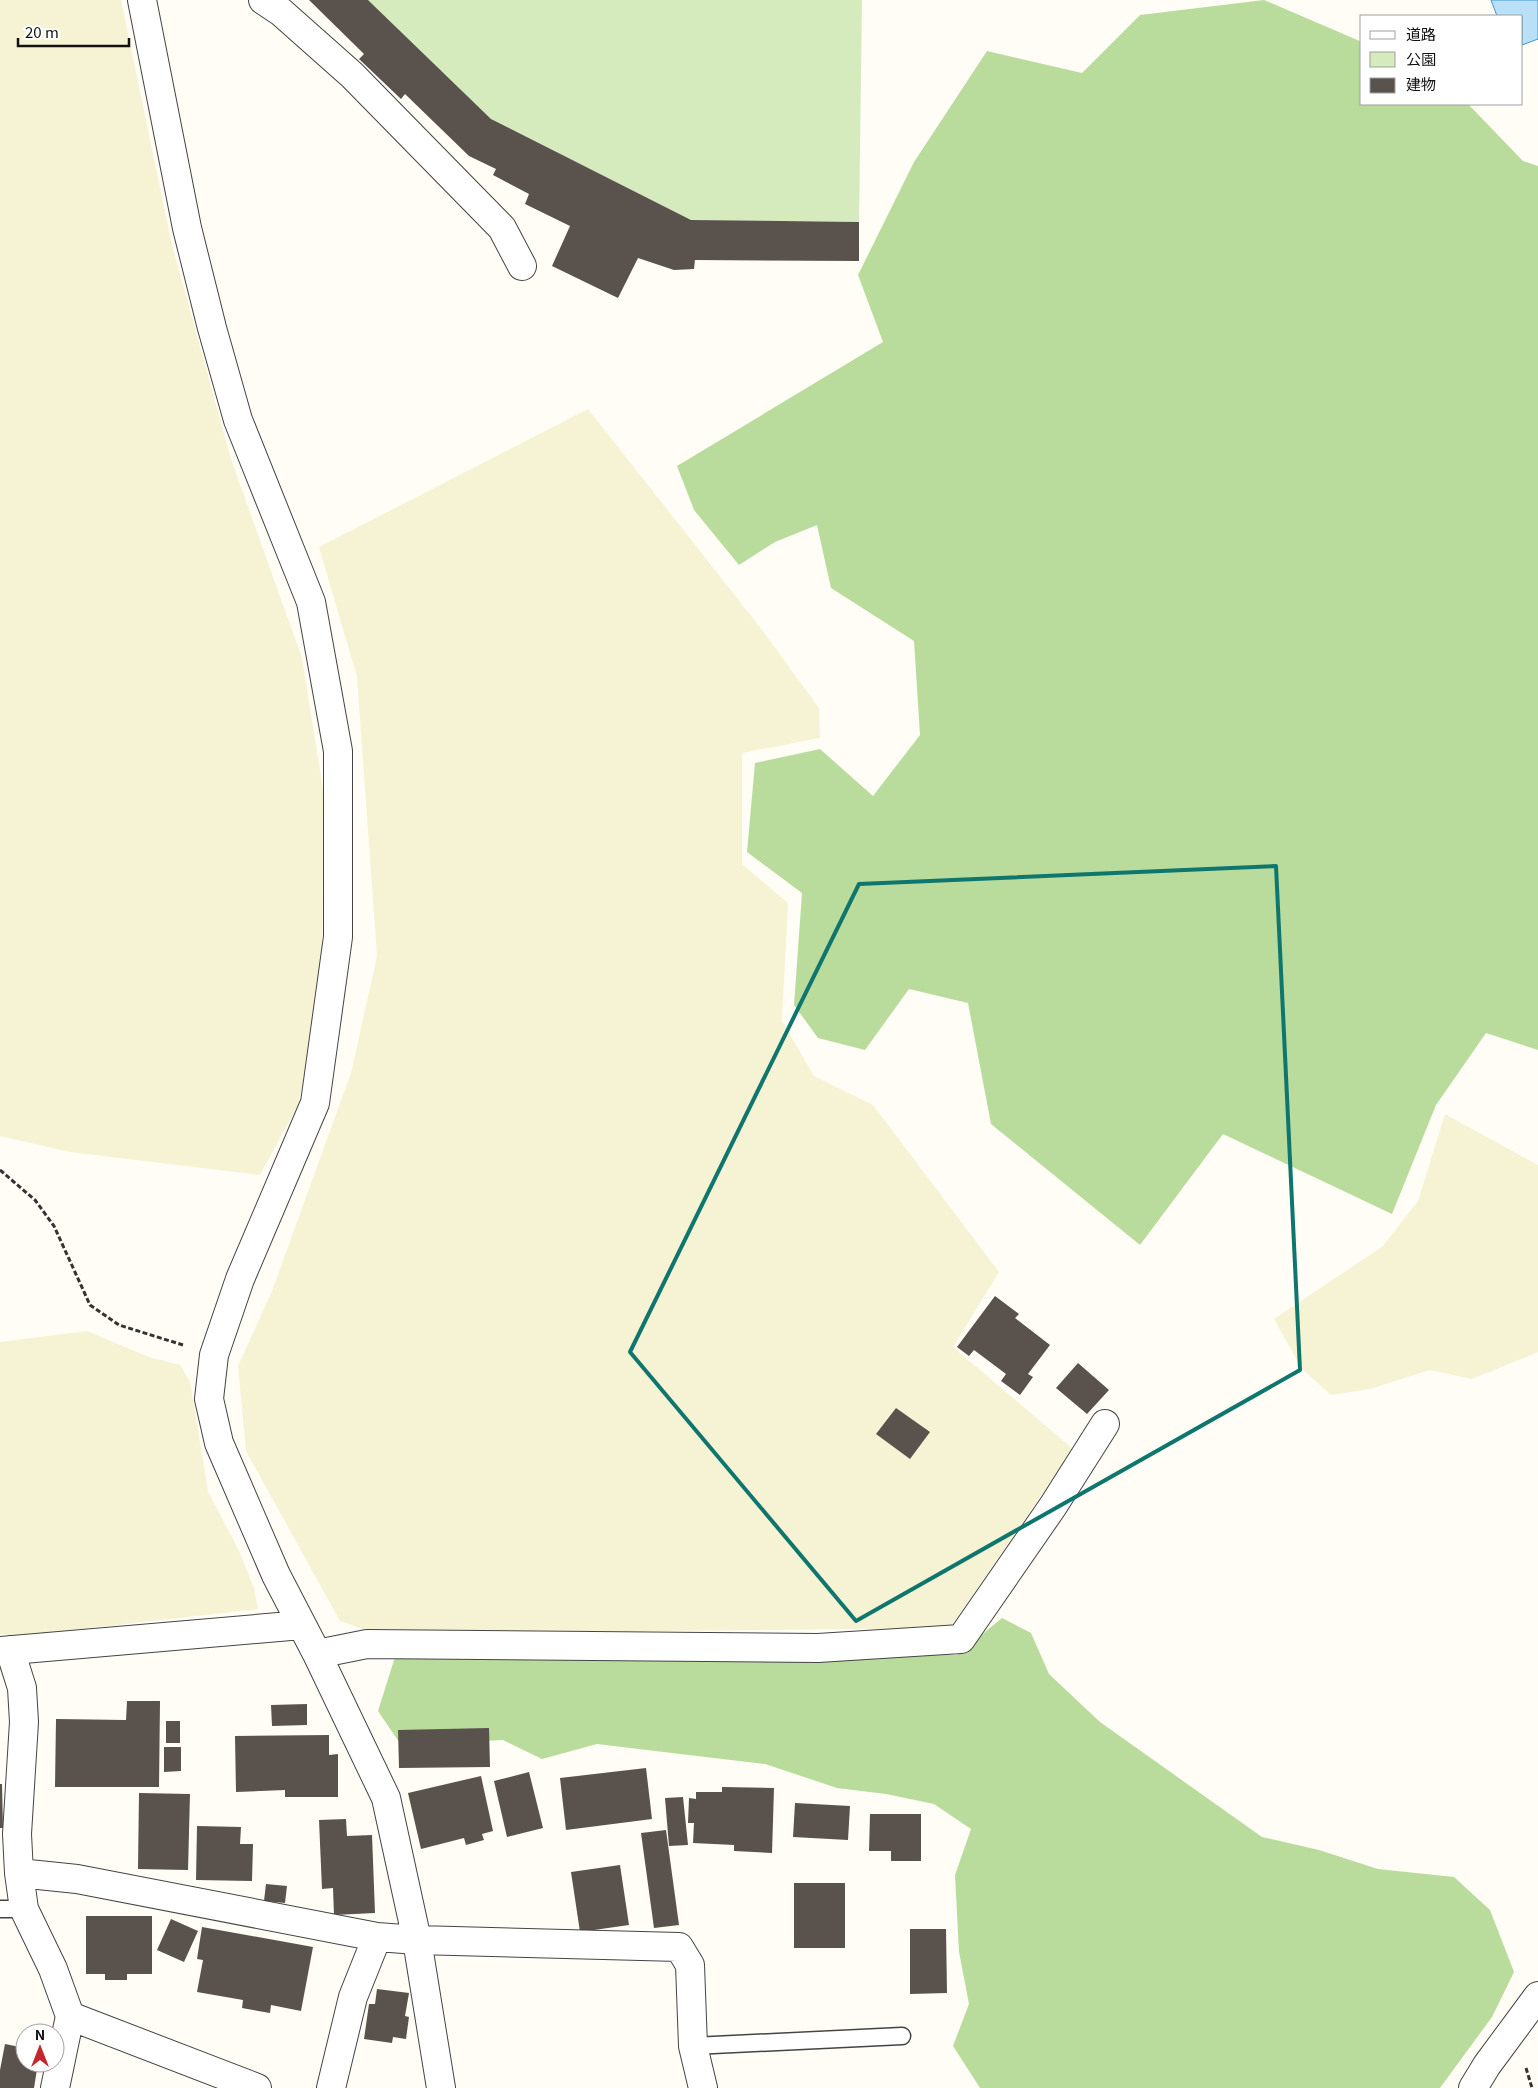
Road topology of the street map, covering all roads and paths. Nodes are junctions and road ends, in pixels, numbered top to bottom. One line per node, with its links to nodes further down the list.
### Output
1 (142, 0): 5 (street)
2 (263, 0): 3 (street)
3 (522, 266)
4 (0, 1170): 5 (path)
5 (214, 1355): 7 (street)
6 (1105, 1424): 9 (street)
7 (302, 1625): 8 (street); 9 (street)
8 (5, 1650): 10 (street)
9 (317, 1654): 13 (street)
10 (19, 1874): 11 (street); 12 (street)
11 (12, 1909): 15 (street)
12 (377, 1937): 13 (street); 20 (street)
13 (417, 1940): 17 (street); 21 (street)
14 (1538, 1996): 23 (street)
15 (70, 2016): 18 (street); 19 (street)
16 (902, 2036): 17 (lane)
17 (692, 2046): 22 (street)
18 (55, 2088)
19 (257, 2088)
20 (331, 2088)
21 (441, 2088)
22 (703, 2088)
23 (1473, 2088)

